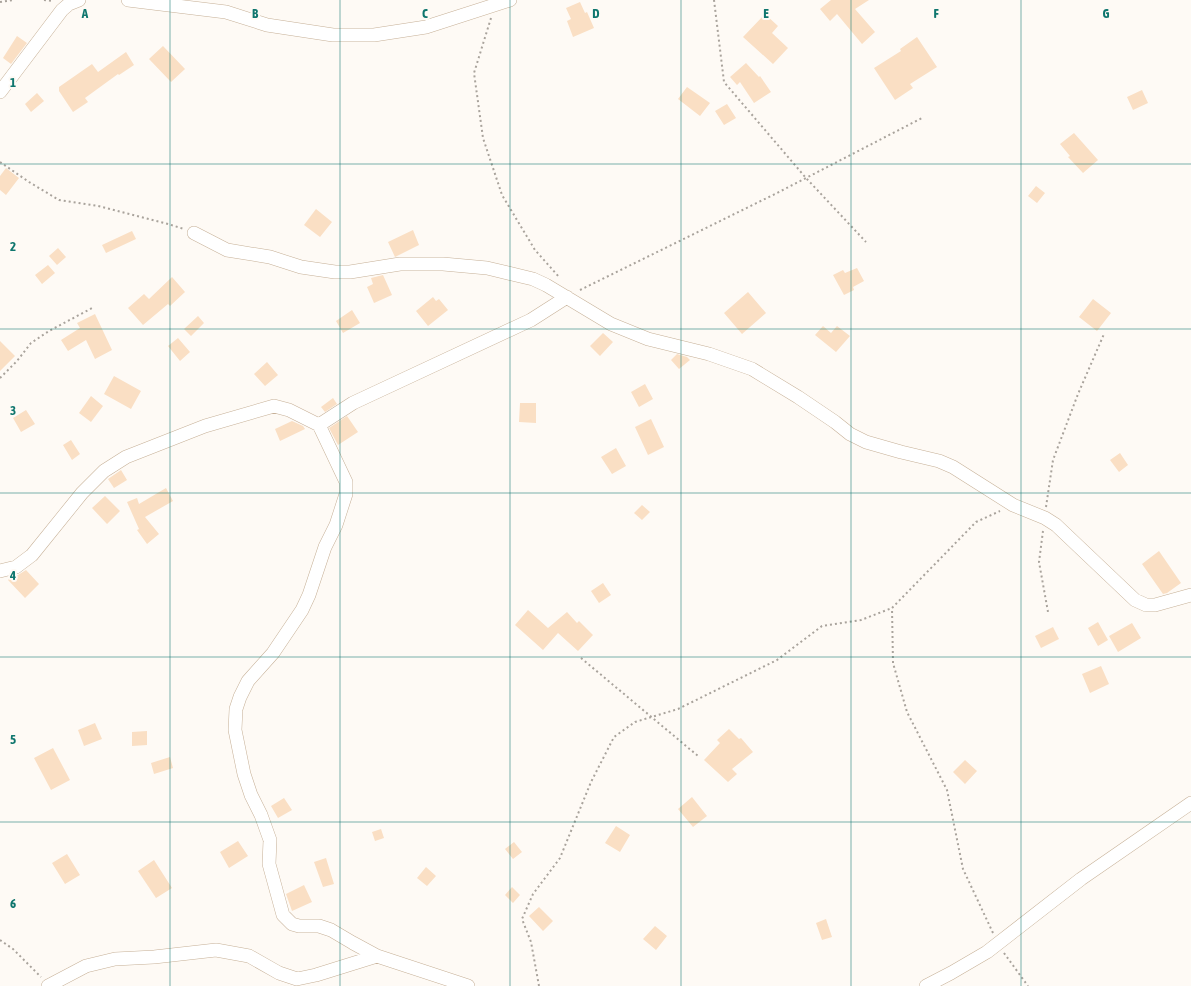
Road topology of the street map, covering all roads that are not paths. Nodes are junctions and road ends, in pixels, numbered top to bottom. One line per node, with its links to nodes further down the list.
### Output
1 (79, 0): 4 (street)
2 (128, 0): 3 (street)
3 (510, 0)
4 (0, 92)
5 (194, 233): 6 (street)
6 (566, 298): 7 (street); 9 (street)
7 (319, 424): 8 (street); 11 (street)
8 (0, 571)
9 (1191, 595)
10 (1191, 803): 16 (street)
11 (377, 956): 12 (street); 13 (street)
12 (426, 973): 14 (street); 15 (street)
13 (49, 986)
14 (440, 986)
15 (468, 986)
16 (926, 986)

